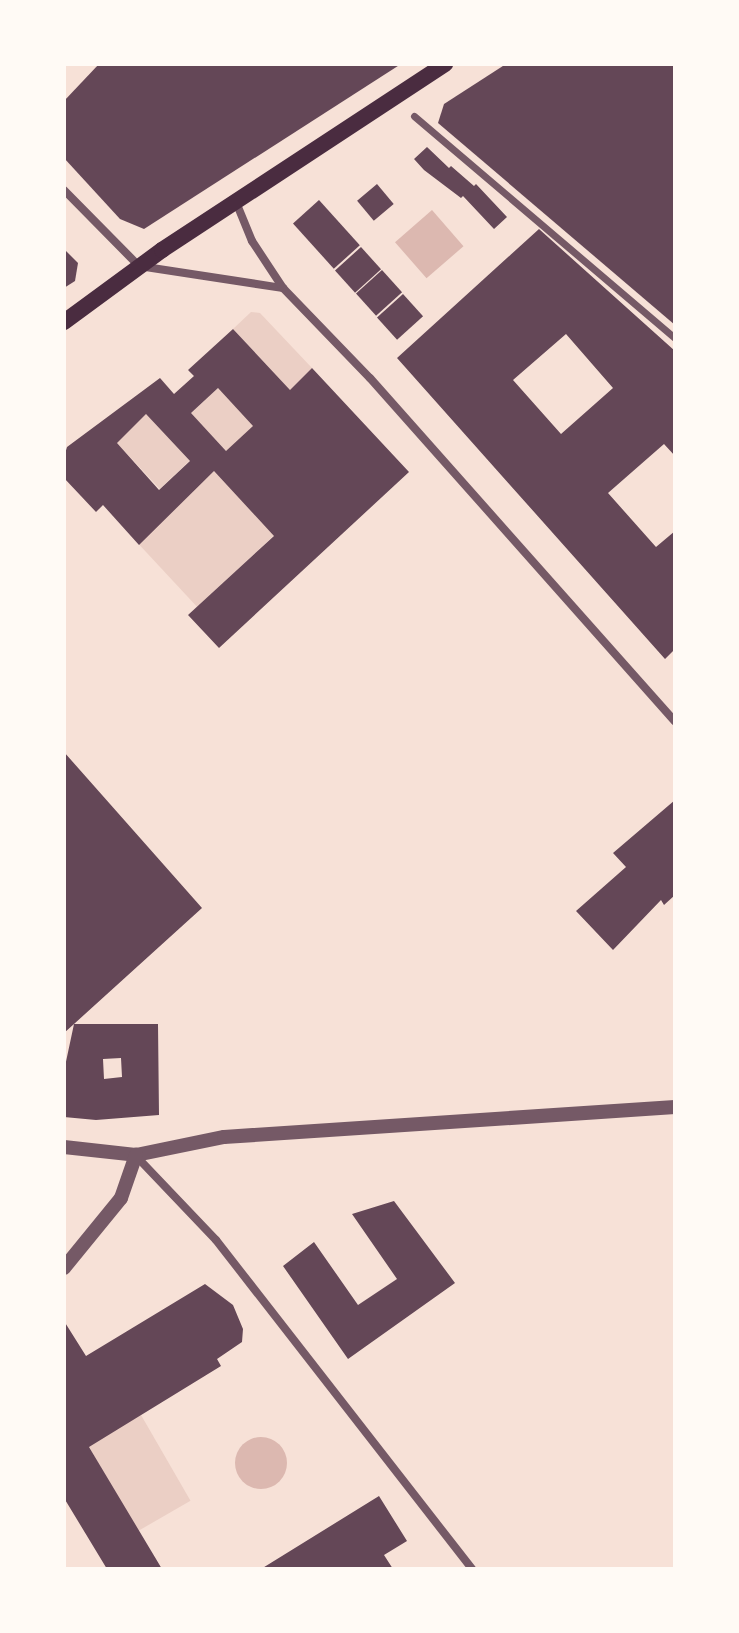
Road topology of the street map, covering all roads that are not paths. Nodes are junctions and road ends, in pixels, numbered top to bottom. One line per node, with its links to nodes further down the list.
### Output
1 (445, 64): 4 (main road)
2 (414, 116): 8 (street)
3 (64, 190): 5 (street)
4 (236, 201): 5 (main road); 6 (street)
5 (139, 266): 6 (street); 7 (main road)
6 (283, 288): 9 (street)
7 (64, 322)
8 (675, 338)
9 (675, 721)
10 (675, 1107): 12 (street)
11 (64, 1147): 12 (street)
12 (136, 1155): 13 (street); 14 (street)
13 (64, 1268)
14 (472, 1569)

